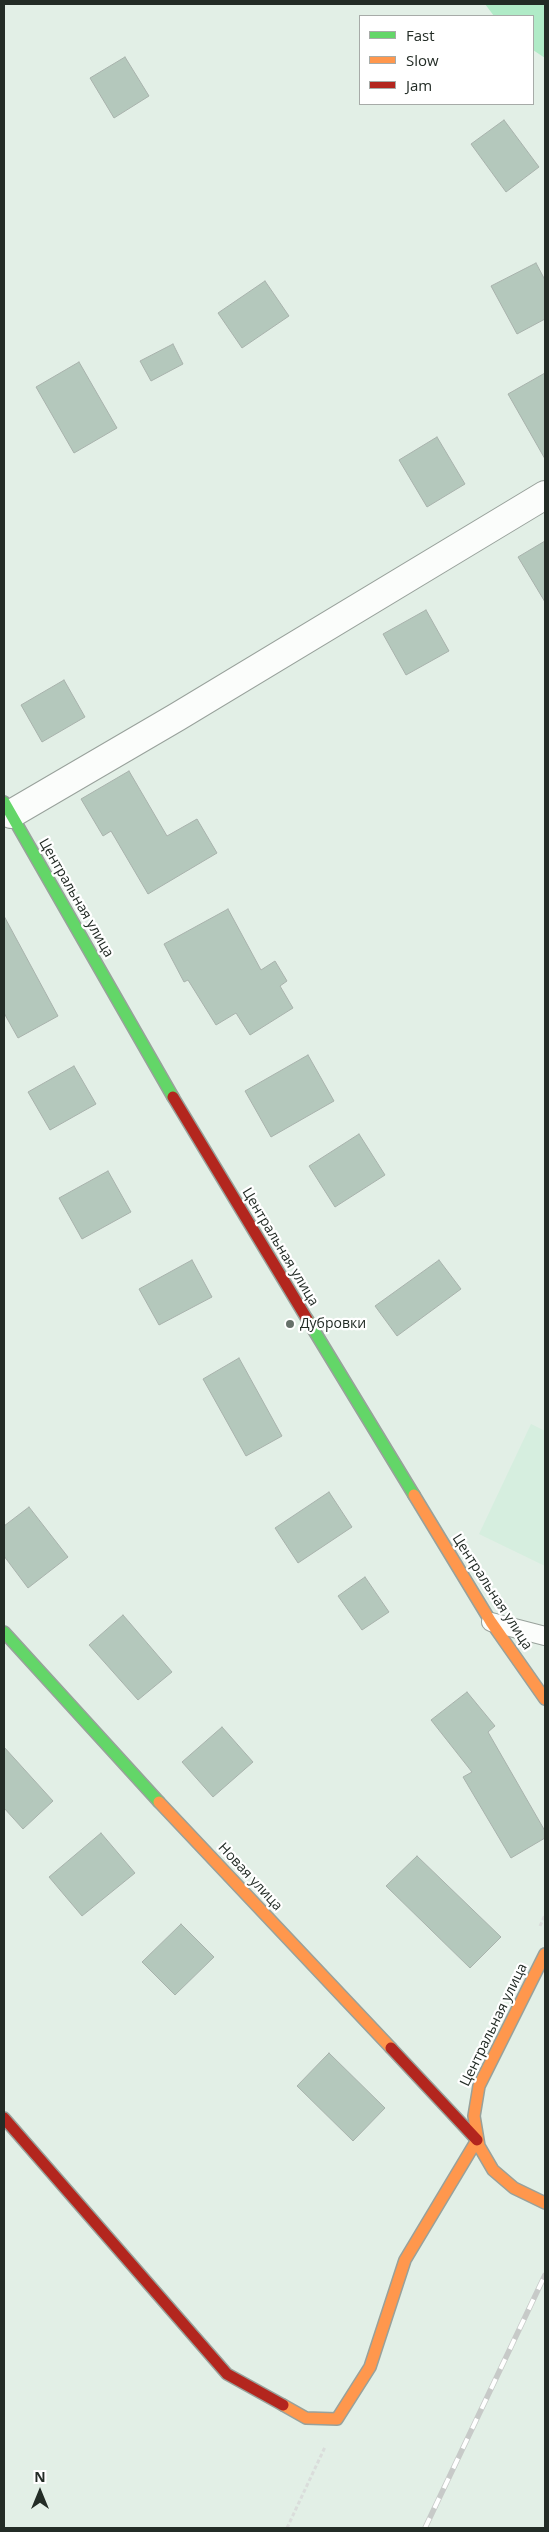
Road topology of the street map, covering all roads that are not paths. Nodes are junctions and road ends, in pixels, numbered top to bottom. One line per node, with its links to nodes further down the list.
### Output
1 (545, 495): 2 (street)
2 (7, 808): 3 (street, Центральная улица)
3 (491, 1622): 5 (lane); 6 (street, Центральная улица)
4 (4, 1632): 9 (street, Новая улица)
5 (545, 1636)
6 (545, 1699)
7 (545, 1954): 9 (street, Центральная улица)
8 (4, 2118): 9 (street)
9 (477, 2140): 10 (street)
10 (545, 2203)

